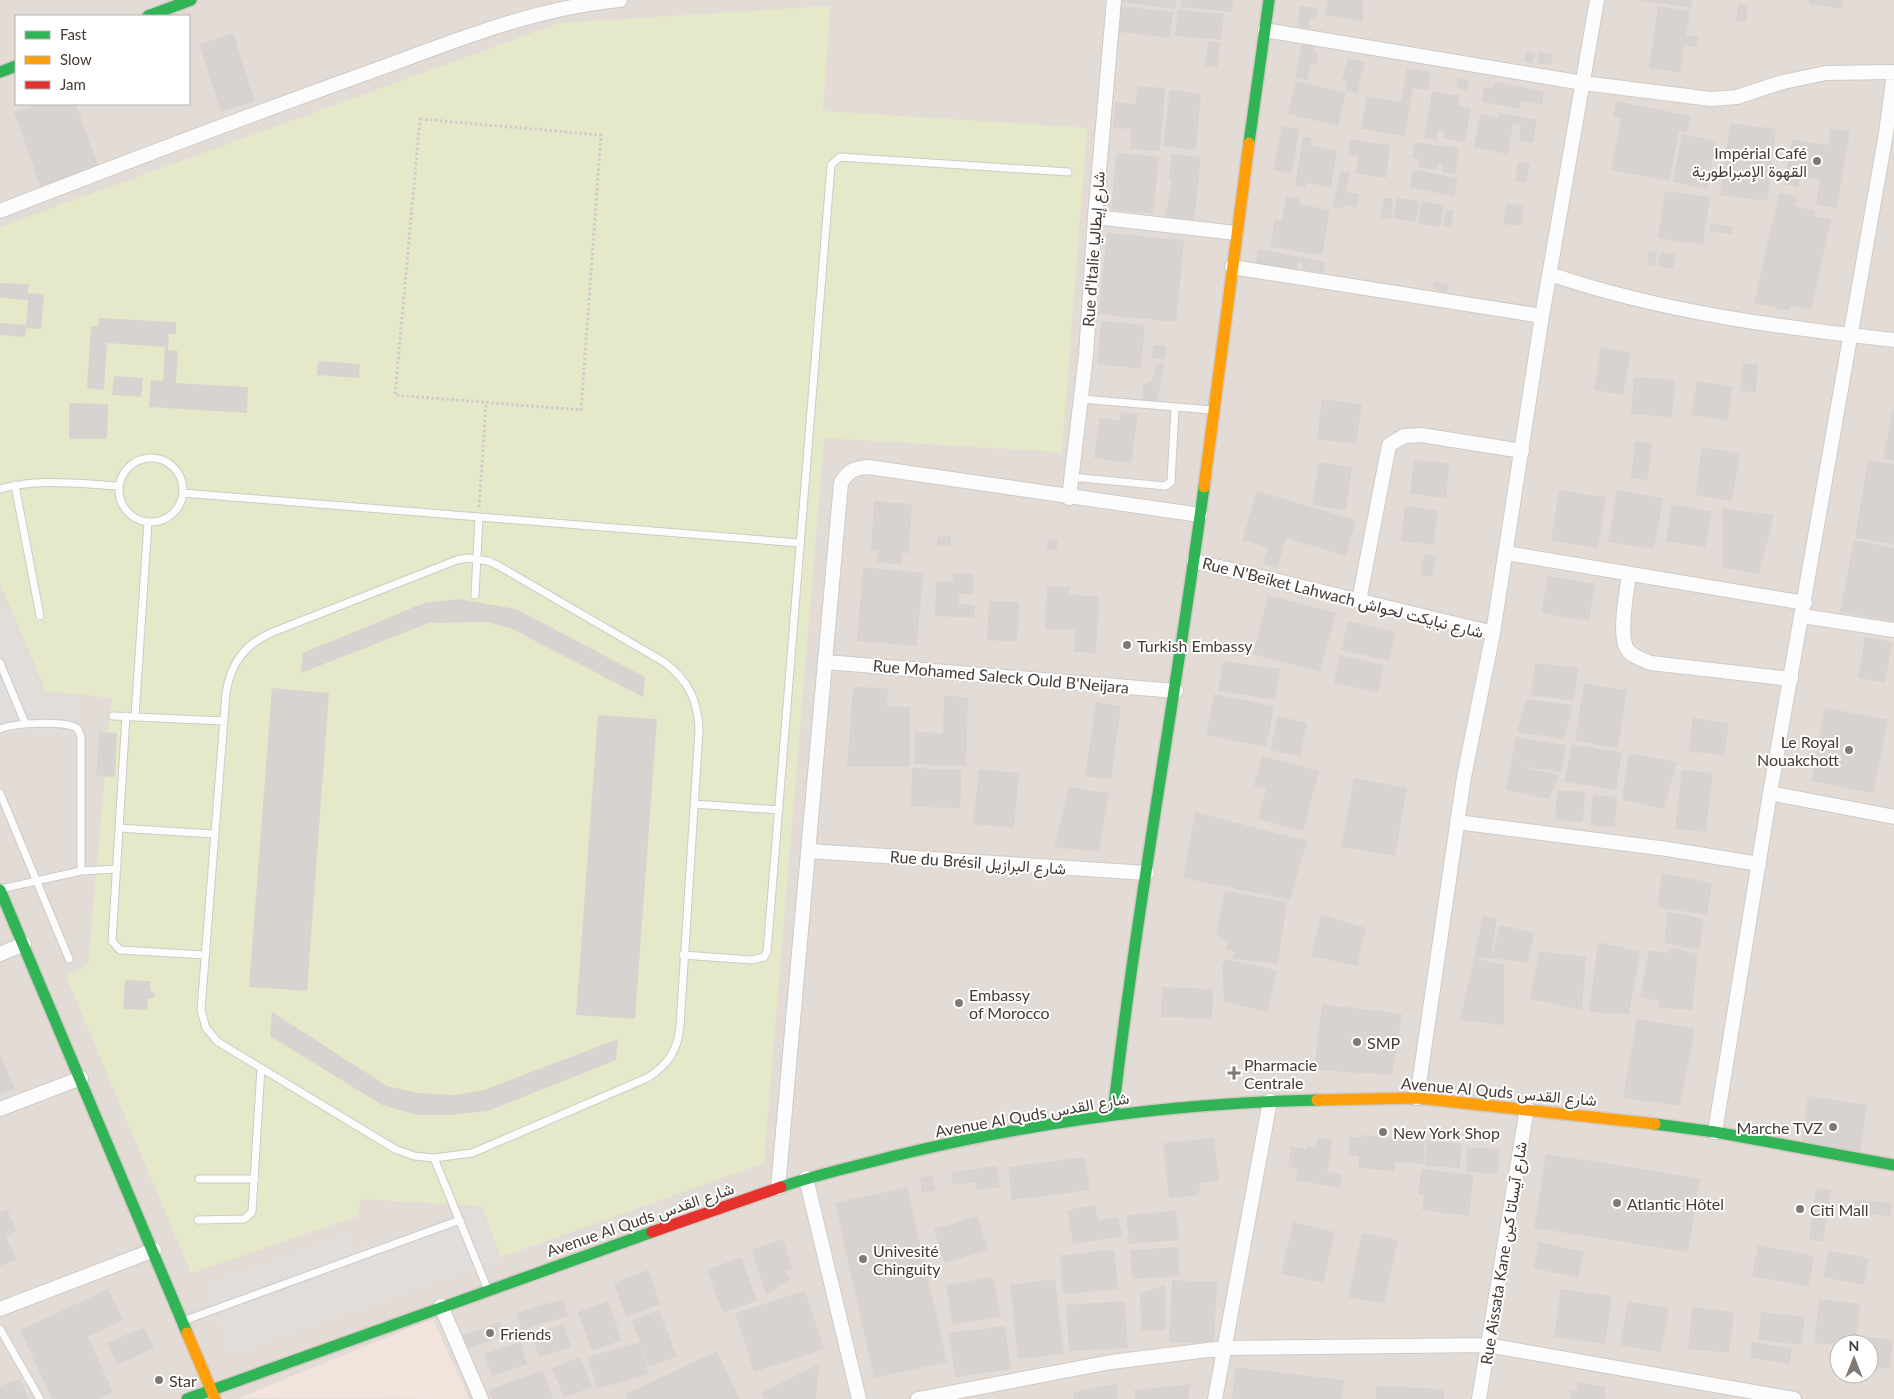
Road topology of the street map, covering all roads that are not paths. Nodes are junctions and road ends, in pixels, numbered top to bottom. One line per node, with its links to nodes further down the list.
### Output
1 (191, 0): 6 (street)
2 (620, 0): 14 (street)
3 (1114, 0): 15 (street, Rue d'Italie شارع إيطاليا)
4 (1269, 0): 7 (street)
5 (1597, 0): 11 (street)
6 (151, 15)
7 (1265, 30): 11 (street); 16 (street)
8 (15, 66): 9 (street)
9 (0, 72)
10 (1894, 72): 11 (street); 12 (street)
11 (1584, 84): 18 (street)
12 (1890, 133): 20 (street)
13 (1068, 172): 35 (lane)
14 (0, 211)
15 (1095, 217): 16 (street); 22 (street, Rue d'Italie شارع إيطاليا)
16 (1236, 233): 17 (street)
17 (1232, 267): 19 (street); 24 (street)
18 (1550, 274): 19 (street); 20 (street)
19 (1542, 316): 25 (street)
20 (1851, 336): 21 (street); 42 (street)
21 (1894, 340)
22 (1081, 399): 23 (lane); 26 (street, Rue d'Italie شارع إيطاليا)
23 (1175, 408): 24 (lane); 26 (lane)
24 (1213, 410): 32 (street)
25 (1522, 451): 36 (street); 41 (street)
26 (1071, 477): 31 (street, Rue d'Italie شارع إيطاليا)
27 (15, 485): 28 (lane); 29 (lane); 43 (lane)
28 (119, 486): 30 (lane); 34 (lane)
29 (0, 489)
30 (183, 493): 33 (lane); 34 (lane)
31 (1069, 498): 32 (street); 46 (street)
32 (1200, 515): 38 (street)
33 (478, 517): 35 (lane); 37 (lane)
34 (148, 522): 52 (lane)
35 (800, 543): 59 (lane)
36 (1506, 553): 39 (street); 45 (street)
37 (477, 559): 40 (lane); 53 (lane); 58 (lane)
38 (1194, 560): 41 (street, Rue N'Beiket Lahwach شارع نبايكت لحواش); 49 (street)
39 (1629, 574): 42 (street); 48 (street)
40 (475, 596)
41 (1359, 601): 45 (street, Rue N'Beiket Lahwach شارع نبايكت لحواش)
42 (1804, 609): 44 (street); 48 (street)
43 (40, 616)
44 (1894, 630)
45 (1493, 633): 61 (street)
46 (826, 662): 49 (street, Rue Mohamed Saleck Ould B'Neijara); 64 (street)
47 (0, 663): 54 (lane)
48 (1791, 679): 57 (street)
49 (1176, 691): 68 (street)
50 (114, 716): 51 (lane)
51 (126, 716): 52 (lane); 62 (lane)
52 (135, 717): 53 (lane)
53 (224, 721): 63 (lane)
54 (26, 723): 55 (lane); 67 (lane)
55 (0, 729)
56 (0, 793): 69 (lane)
57 (1770, 793): 60 (street); 65 (street)
58 (694, 804): 59 (lane); 74 (lane)
59 (779, 810): 74 (lane)
60 (1894, 817)
61 (1457, 822): 65 (street); 78 (street)
62 (119, 828): 63 (lane); 66 (lane)
63 (214, 834): 73 (lane)
64 (808, 850): 68 (street, Rue du Brésil شارع البرازيل); 89 (street)
65 (1759, 864): 83 (street)
66 (117, 869): 67 (lane); 73 (lane)
67 (81, 871): 69 (lane)
68 (1147, 873): 82 (street)
69 (36, 881): 70 (lane); 75 (lane)
70 (0, 890): 71 (street)
71 (24, 944): 72 (street); 77 (street)
72 (0, 954)
73 (206, 955): 76 (lane)
74 (683, 955): 84 (lane)
75 (69, 959)
76 (261, 1068): 84 (lane); 88 (lane)
77 (81, 1078): 81 (street); 92 (street)
78 (1417, 1098): 79 (street, Avenue Al Quds شارع القدس); 80 (street, Avenue Al Quds شارع القدس)
79 (1270, 1101): 82 (street, Avenue Al Quds شارع القدس); 99 (street)
80 (1527, 1108): 83 (street, Avenue Al Quds شارع القدس); 98 (street, Rue Aissata Kane شارع آيساتا كين)
81 (0, 1109)
82 (1113, 1114): 86 (street, Avenue Al Quds شارع القدس)
83 (1716, 1132): 85 (street, Avenue Al Quds شارع القدس)
84 (434, 1158): 91 (lane)
85 (1894, 1165)
86 (806, 1178): 89 (street, Avenue Al Quds شارع القدس); 105 (street)
87 (199, 1179): 88 (lane)
88 (254, 1179): 90 (lane)
89 (778, 1188): 93 (street, Avenue Al Quds شارع القدس)
90 (198, 1220)
91 (460, 1220): 93 (lane); 96 (lane)
92 (154, 1250): 95 (street); 96 (street)
93 (488, 1290): 94 (street, Avenue Al Quds شارع القدس)
94 (441, 1306): 101 (street, Avenue Al Quds شارع القدس); 104 (street)
95 (0, 1309)
96 (183, 1321): 101 (street)
97 (0, 1329): 102 (lane)
98 (1487, 1345): 99 (street); 100 (street); 108 (street, Rue Aissata Kane شارع آيساتا كين)
99 (1224, 1348): 106 (street); 107 (street)
100 (1726, 1393): 109 (street)
101 (213, 1395): 103 (street, Avenue Al Quds شارع القدس)
102 (40, 1399)
103 (187, 1399)
104 (481, 1399)
105 (859, 1399)
106 (918, 1399)
107 (1215, 1399)
108 (1479, 1399)
109 (1794, 1399)

